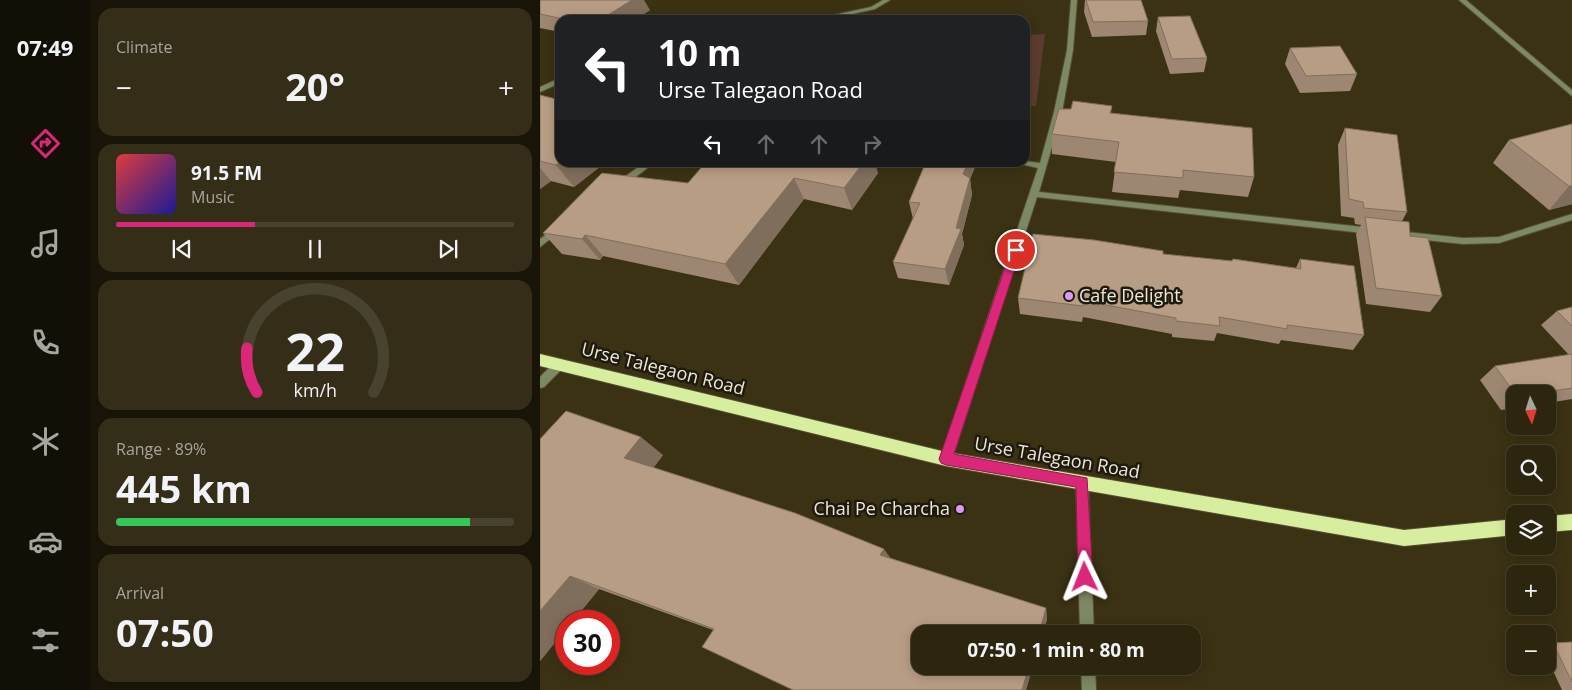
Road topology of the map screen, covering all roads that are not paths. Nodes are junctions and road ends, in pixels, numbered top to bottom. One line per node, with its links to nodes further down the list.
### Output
1 (887, 0): 4 (street)
2 (1074, 0): 9 (street)
3 (1462, 0): 7 (street)
4 (841, 15)
5 (555, 82): 6 (street)
6 (540, 90)
7 (1572, 94)
8 (1030, 164): 9 (street)
9 (1043, 166): 12 (street)
10 (644, 167): 11 (street)
11 (617, 187)
12 (1036, 194): 13 (street); 19 (street)
13 (1572, 217)
14 (562, 226): 15 (street)
15 (540, 244)
16 (540, 360): 17 (highway, Urse Talegaon Road)
17 (560, 364): 18 (street); 19 (highway, Urse Talegaon Road)
18 (540, 384)
19 (946, 459): 20 (highway, Urse Talegaon Road)
20 (1082, 482): 23 (highway, Urse Talegaon Road); 24 (street)
21 (1572, 522): 22 (highway)
22 (1556, 523)
23 (1506, 528)
24 (1087, 625)
25 (1088, 675): 26 (street)
26 (1089, 690)

